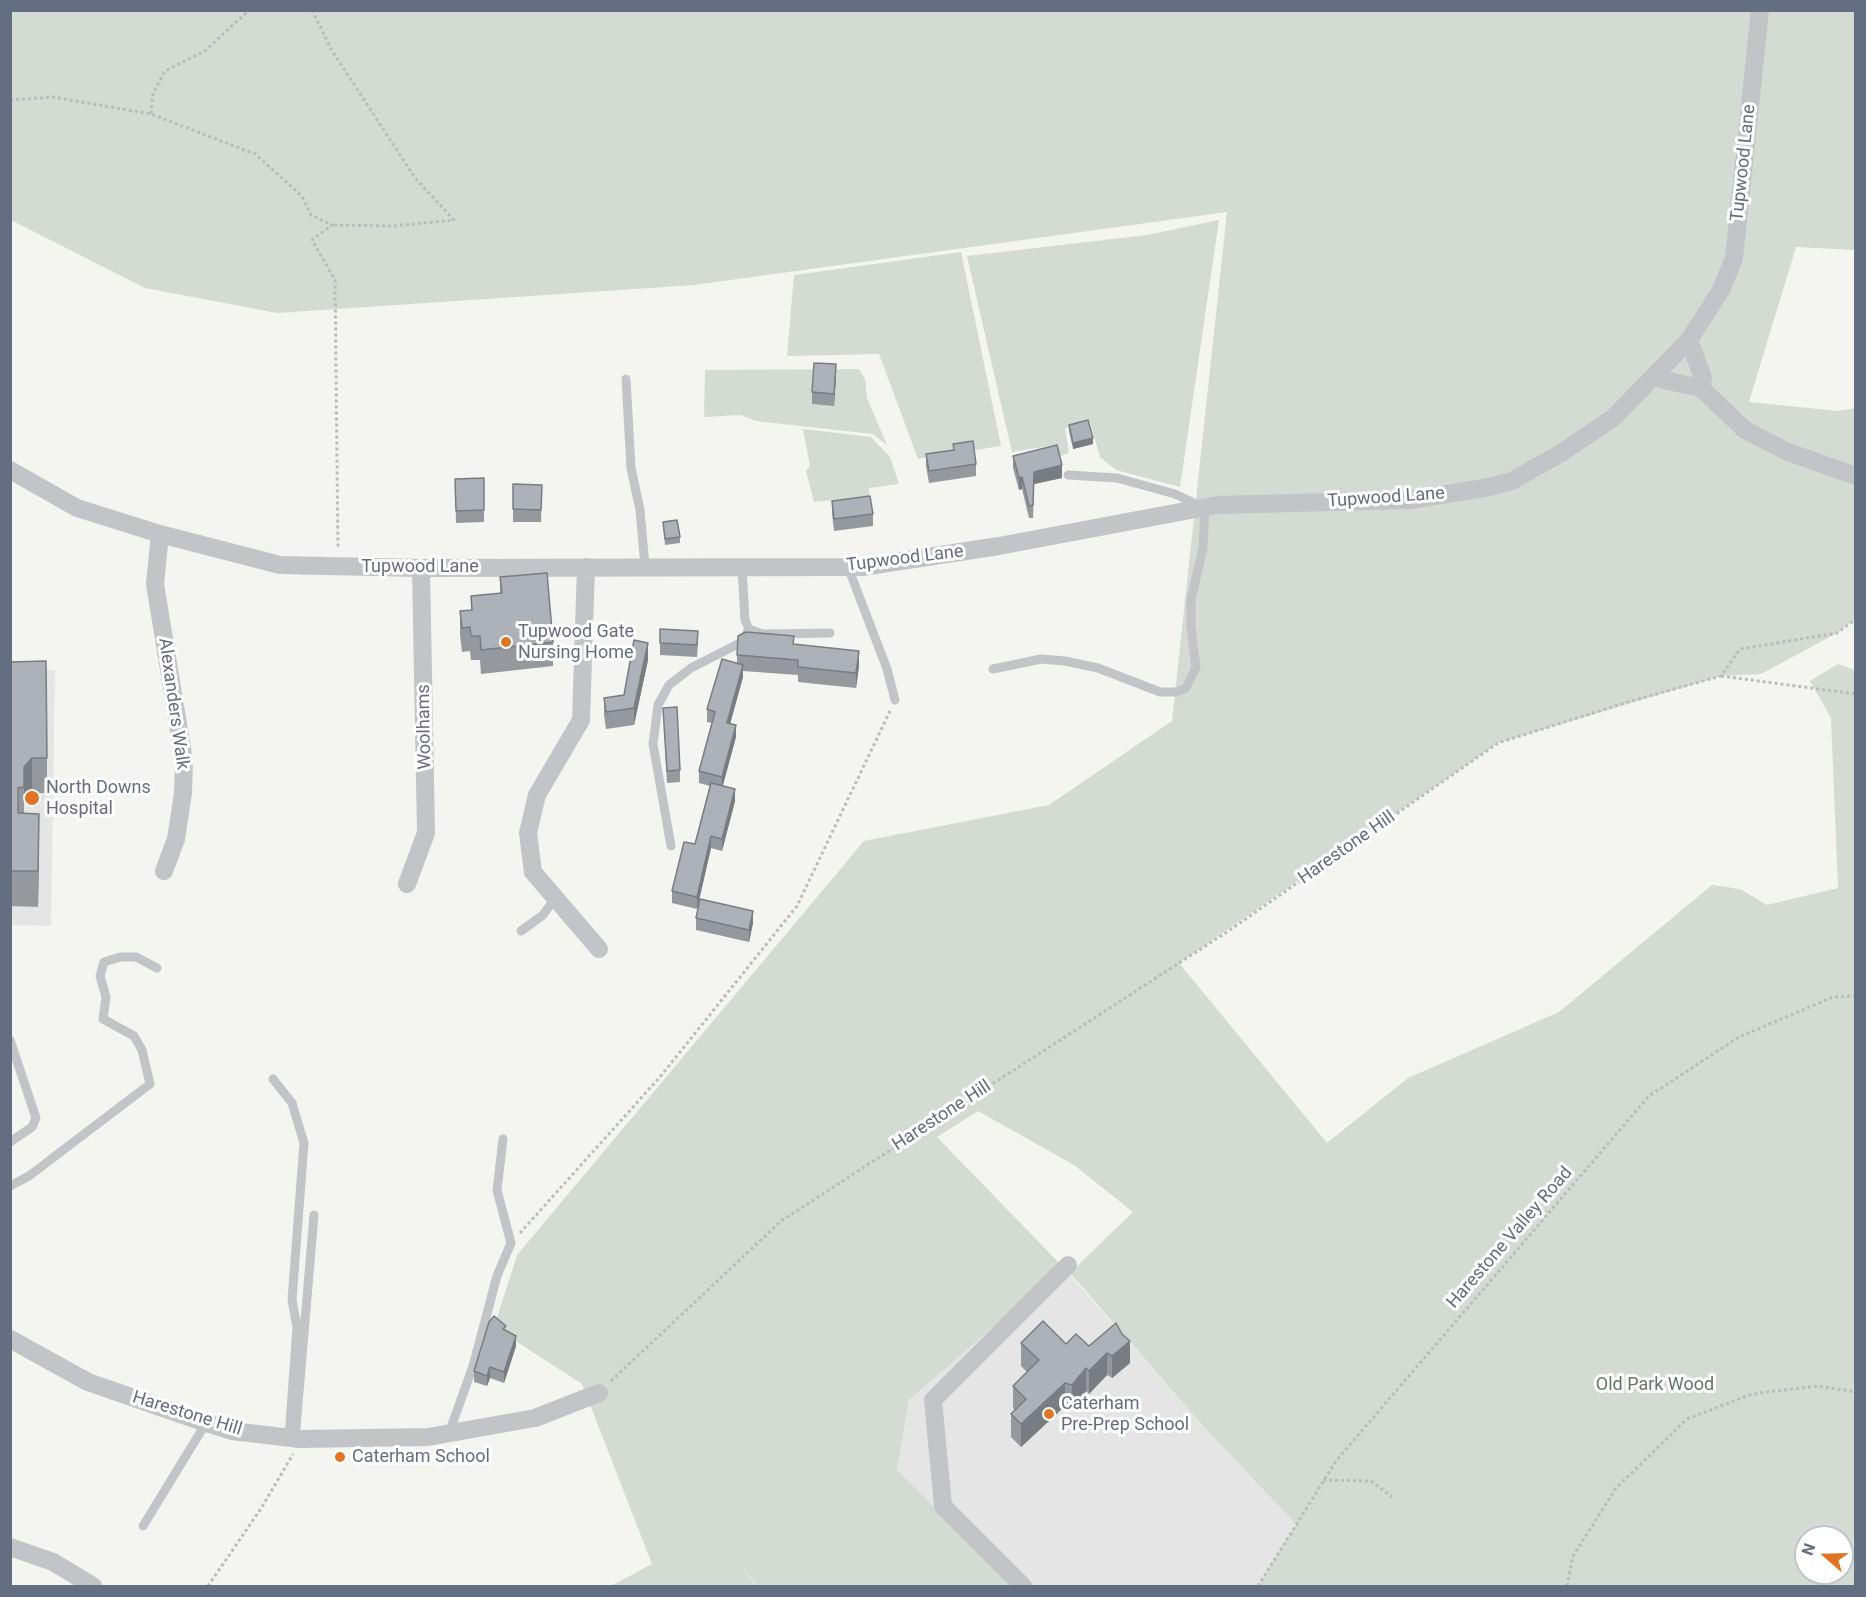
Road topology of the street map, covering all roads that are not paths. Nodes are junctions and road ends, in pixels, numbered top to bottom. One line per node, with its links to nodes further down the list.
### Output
1 (1760, 10): 2 (street, Tupwood Lane)
2 (1689, 340): 3 (street, Tupwood Lane); 5 (street)
3 (1656, 376): 5 (street); 9 (street, Tupwood Lane)
4 (626, 379): 11 (lane)
5 (1701, 388): 8 (street)
6 (10, 471): 10 (street, Tupwood Lane)
7 (1068, 475): 9 (lane)
8 (1856, 476)
9 (1201, 508): 14 (street, Tupwood Lane); 18 (lane)
10 (160, 534): 15 (street, Tupwood Lane); 21 (street, Alexanders Walk)
11 (645, 566): 12 (street, Tupwood Lane); 13 (street, Tupwood Lane)
12 (586, 567): 15 (street, Tupwood Lane); 23 (street)
13 (742, 567): 14 (street, Tupwood Lane); 16 (lane)
14 (848, 567): 19 (lane)
15 (421, 568): 22 (street, Woolhams)
16 (749, 629): 17 (lane); 20 (lane)
17 (830, 633)
18 (993, 669)
19 (895, 700)
20 (671, 846)
21 (164, 871)
22 (407, 884)
23 (555, 898): 24 (lane); 25 (street)
24 (521, 931)
25 (598, 949)
26 (157, 968): 31 (lane)
27 (10, 1040): 30 (lane)
28 (273, 1079): 38 (lane)
29 (503, 1139): 37 (lane)
30 (10, 1142)
31 (10, 1186)
32 (314, 1215): 38 (lane)
33 (1068, 1265): 42 (street)
34 (10, 1339): 36 (street, Harestone Hill)
35 (599, 1393): 37 (street, Harestone Hill)
36 (206, 1423): 38 (street, Harestone Hill); 39 (lane)
37 (449, 1433): 38 (street, Harestone Hill)
38 (295, 1439)
39 (143, 1526)
40 (10, 1547): 41 (street)
41 (93, 1587)
42 (1023, 1587)

